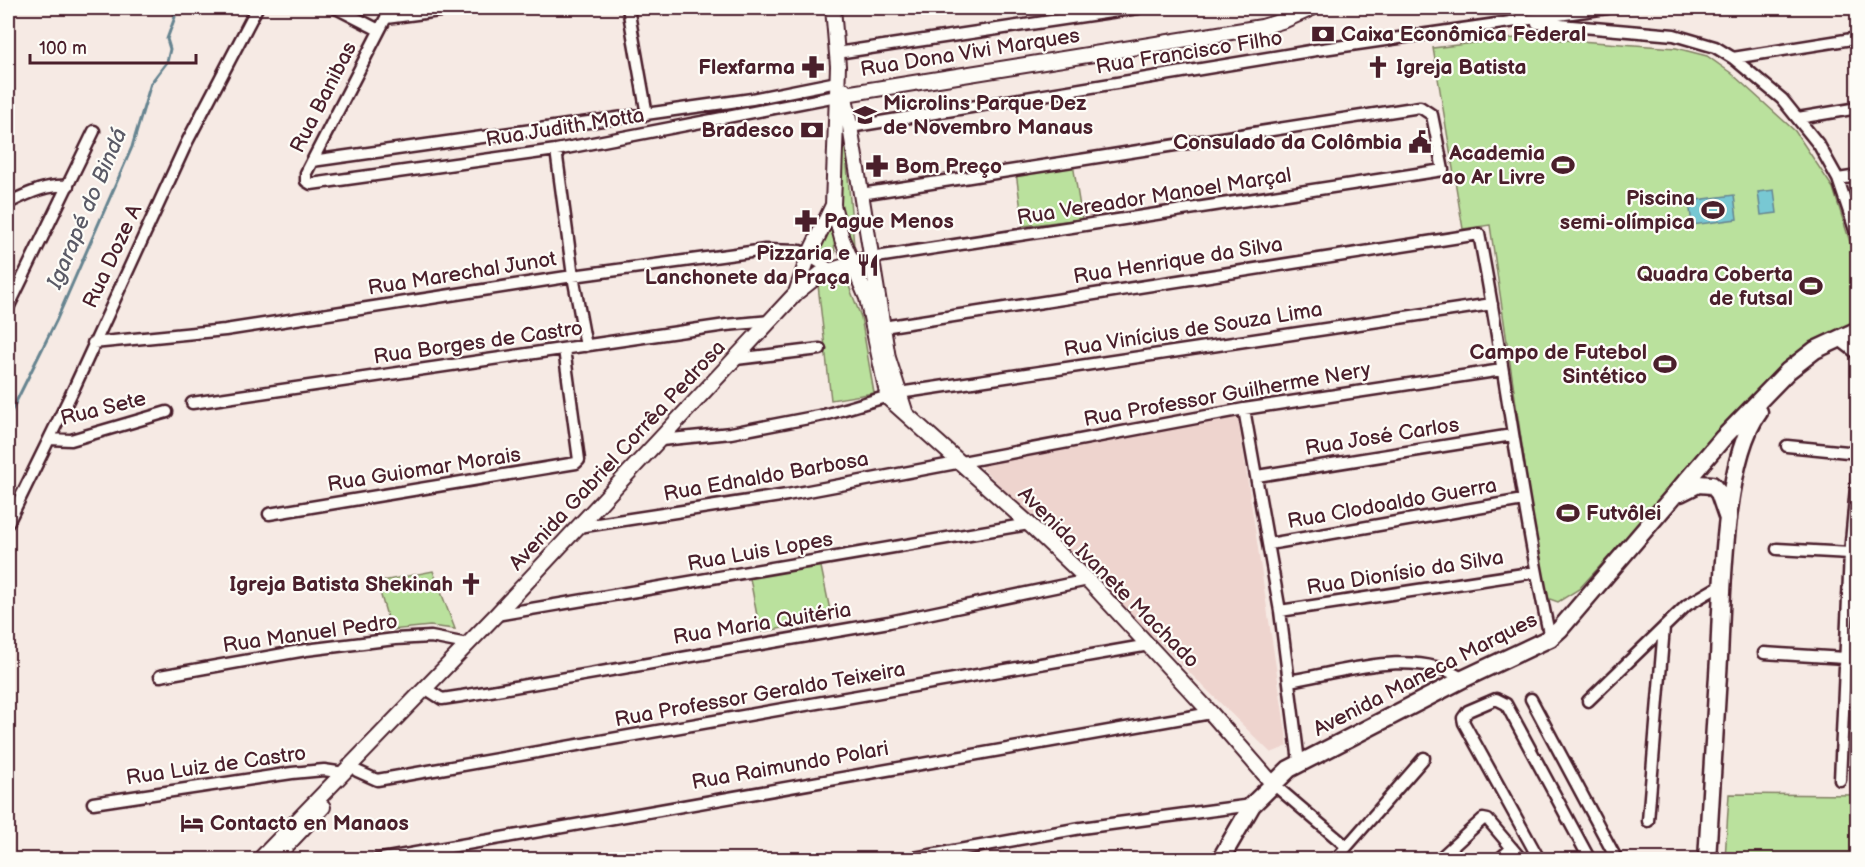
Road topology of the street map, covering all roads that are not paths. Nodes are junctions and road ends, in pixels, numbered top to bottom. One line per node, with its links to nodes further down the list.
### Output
1 (257, 8): 45 (street, Rua Doze A)
2 (336, 8): 12 (street)
3 (462, 8): 10 (street)
4 (628, 8): 18 (street)
5 (833, 8): 14 (street, Avenida Ivanete Machado)
6 (1138, 8): 14 (street)
7 (1312, 8): 16 (street, Rua Dona Vivi Marques)
8 (1520, 8): 11 (street)
9 (1607, 8): 11 (street, Rua Francisco Filho)
10 (389, 13): 12 (street, Rua Banibas)
11 (1522, 21): 15 (street); 20 (street, Rua Francisco Filho)
12 (379, 30): 23 (street, Rua Banibas)
13 (1857, 38): 15 (street)
14 (837, 53): 16 (street, Avenida Ivanete Machado)
15 (1733, 58): 19 (street)
16 (839, 86): 18 (street, Rua Judith Motta); 20 (street, Avenida Ivanete Machado); 22 (street, Rua Judith Motta); 24 (street, Avenida Ivanete Machado)
17 (1857, 108): 19 (street)
18 (647, 115): 23 (street, Rua Judith Motta)
19 (1798, 118): 28 (street)
20 (849, 127): 25 (street, Avenida Ivanete Machado)
21 (94, 131): 29 (street)
22 (556, 150): 26 (street, Rua Judith Motta); 38 (street)
23 (312, 161): 26 (street, Rua Banibas)
24 (836, 164): 25 (street); 32 (street, Avenida Ivanete Machado)
25 (856, 168): 30 (street, Avenida Ivanete Machado)
26 (306, 173)
27 (1857, 176): 28 (street)
28 (1838, 179): 33 (street)
29 (68, 186): 31 (street); 41 (street)
30 (861, 194): 35 (street, Avenida Ivanete Machado); 35 (street, Rua Vereador Manoel Marçal)
31 (8, 203)
32 (833, 205): 34 (street, Avenida Gabriel Corrêa Pedrosa); 36 (street, Avenida Ivanete Machado)
33 (1857, 239)
34 (809, 255): 37 (street, Rua Marechal Junot); 38 (street, Rua Marechal Junot); 39 (street, Avenida Gabriel Corrêa Pedrosa)
35 (870, 258): 36 (street, Avenida Gabriel Corrêa Pedrosa); 43 (street, Avenida Ivanete Machado)
36 (852, 263): 37 (street, Avenida Gabriel Corrêa Pedrosa); 52 (street, Avenida Ivanete Machado)
37 (832, 270): 39 (street, Avenida Gabriel Corrêa Pedrosa)
38 (573, 276): 45 (street, Rua Marechal Junot); 47 (street)
39 (796, 293): 42 (street, Avenida Gabriel Corrêa Pedrosa)
40 (1492, 304): 43 (street, Rua Henrique da Silva); 51 (street); 52 (street, Rua Vinícius de Souza Lima)
41 (8, 308)
42 (771, 321): 47 (street, Rua Borges de Castro); 50 (street, Avenida Gabriel Corrêa Pedrosa)
43 (883, 327): 52 (street, Avenida Ivanete Machado)
44 (1857, 330): 46 (main road, Avenida Maneca Marques)
45 (93, 343): 57 (street, Rua Doze A)
46 (1849, 345): 64 (main road, Avenida Maneca Marques); 67 (main road, Avenida Maneca Marques)
47 (586, 346): 48 (street, Rua Borges de Castro)
48 (564, 349): 53 (street, Rua Borges de Castro); 66 (street, Rua Guiomar Morais)
49 (820, 349): 50 (street)
50 (736, 359): 58 (street, Avenida Gabriel Corrêa Pedrosa)
51 (1502, 370): 54 (street, Rua Professor Guilherme Nery); 56 (street)
52 (894, 396): 58 (street, Rua Vinícius de Souza Lima); 61 (street, Avenida Ivanete Machado)
53 (192, 404)
54 (1244, 409): 61 (street, Rua Professor Guilherme Nery); 63 (street)
55 (167, 412): 57 (street, Rua Sete)
56 (1512, 435): 63 (street, Rua José Carlos); 65 (street)
57 (49, 439): 68 (street, Rua Doze A)
58 (661, 440): 70 (street, Avenida Gabriel Corrêa Pedrosa)
59 (1786, 446): 60 (street)
60 (1857, 453)
61 (960, 461): 69 (street, Avenida Ivanete Machado); 70 (street, Rua Ednaldo Barbosa)
62 (1857, 465): 73 (street)
63 (1257, 476): 71 (street)
64 (1673, 496): 67 (main road); 80 (main road, Avenida Maneca Marques)
65 (1523, 500): 71 (street, Rua Clodoaldo Guerra); 74 (street)
66 (268, 514)
67 (1729, 521): 76 (main road, Avenida Maneca Marques)
68 (8, 523)
69 (1029, 524): 75 (street, Avenida Ivanete Machado); 78 (street, Rua Luis Lopes)
70 (578, 527): 78 (street, Avenida Gabriel Corrêa Pedrosa)
71 (1269, 544): 77 (street)
72 (1777, 549): 73 (street)
73 (1850, 553): 84 (street)
74 (1536, 572): 77 (street, Rua Dionísio da Silva); 80 (street)
75 (1088, 580): 82 (street, Avenida Ivanete Machado); 88 (street, Rua Maria Quitéria)
76 (1723, 584): 79 (street); 114 (main road, Avenida Maneca Marques)
77 (1280, 611): 87 (street)
78 (496, 615): 81 (street, Avenida Gabriel Corrêa Pedrosa)
79 (1664, 627): 90 (street); 99 (street)
80 (1550, 638): 86 (main road, Avenida Maneca Marques)
81 (467, 644): 85 (street, Rua Manuel Pedro); 88 (street, Avenida Gabriel Corrêa Pedrosa); 94 (street, Avenida Gabriel Corrêa Pedrosa)
82 (1149, 645): 91 (street, Avenida Ivanete Machado); 94 (street, Rua Professor Geraldo Teixeira)
83 (1764, 653): 84 (street)
84 (1845, 658): 95 (street)
85 (160, 676)
86 (1463, 679): 87 (street); 93 (main road, Avenida Maneca Marques)
87 (1289, 681): 93 (street)
88 (437, 696): 94 (street, Avenida Gabriel Corrêa Pedrosa)
89 (1531, 699): 113 (street)
90 (1588, 701)
91 (1211, 713): 96 (street, Avenida Ivanete Machado); 105 (street, Rua Raimundo Polari)
92 (1424, 758): 100 (street)
93 (1299, 762): 96 (main road, Avenida Maneca Marques)
94 (350, 772): 97 (street, Rua Luiz de Castro); 103 (street, Avenida Gabriel Corrêa Pedrosa); 104 (street, Avenida Gabriel Corrêa Pedrosa)
95 (1840, 780)
96 (1272, 783): 98 (main road, Avenida Maneca Marques); 100 (street)
97 (93, 803)
98 (1252, 805): 106 (street); 107 (main road, Avenida Maneca Marques)
99 (1648, 821)
100 (1347, 846): 108 (street)
101 (1512, 848): 109 (street); 110 (street); 111 (street)
102 (1539, 859): 112 (street)
103 (259, 860)
104 (273, 860)
105 (376, 860)
106 (903, 860)
107 (1220, 860)
108 (1335, 860)
109 (1438, 860)
110 (1498, 860)
111 (1522, 860)
112 (1590, 860)
113 (1617, 860)
114 (1707, 860)

